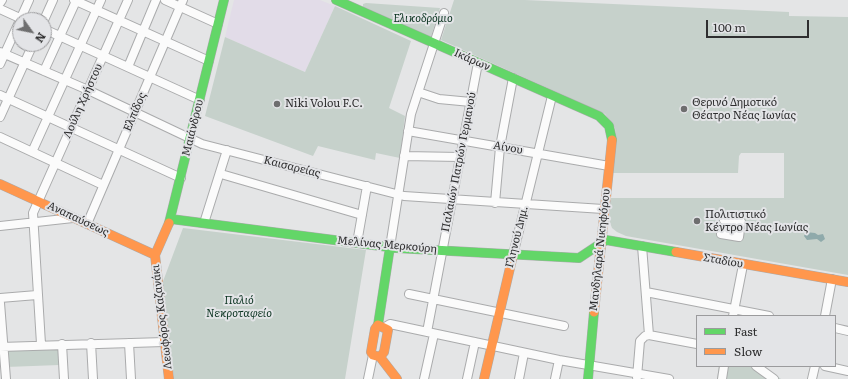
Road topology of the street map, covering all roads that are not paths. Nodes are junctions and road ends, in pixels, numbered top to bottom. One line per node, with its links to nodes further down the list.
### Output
1 (2, 0): 11 (street)
2 (29, 0): 15 (street)
3 (53, 0): 16 (street)
4 (75, 0): 14 (street); 24 (street)
5 (101, 0): 14 (street)
6 (128, 0): 19 (street, Λούλη Χρήστου)
7 (156, 0): 22 (street)
8 (165, 0): 12 (street)
9 (224, 0): 20 (street, Μαιάνδρου)
10 (336, 0): 26 (street, Ικάρων)
11 (0, 3)
12 (182, 3): 20 (street); 25 (street, Ελπίδος)
13 (0, 9): 18 (street)
14 (97, 10): 19 (street); 27 (street)
15 (24, 12)
16 (48, 12)
17 (444, 13): 26 (street)
18 (12, 15)
19 (119, 20): 22 (street); 30 (street, Λούλη Χρήστου)
20 (218, 24): 31 (street, Μαιάνδρου)
21 (52, 32): 24 (street)
22 (143, 32): 25 (street); 35 (street)
23 (12, 36): 29 (street)
24 (60, 36): 27 (street); 36 (street)
25 (165, 42): 31 (street); 37 (street, Ελπίδος)
26 (434, 44): 33 (street, Ικάρων); 41 (street)
27 (80, 46): 30 (street); 39 (street)
28 (29, 52): 32 (street)
29 (2, 53): 32 (street, Καισαρείας); 34 (street)
30 (103, 56): 35 (street); 40 (street, Λούλη Χρήστου)
31 (209, 61): 45 (street, Μαιάνδρου)
32 (25, 62): 36 (street, Καισαρείας); 44 (street)
33 (478, 63): 38 (street, Ικάρων); 46 (street, Παλαιών Πατρών Γερμανού)
34 (0, 64)
35 (128, 67): 37 (street)
36 (44, 71): 39 (street, Καισαρείας)
37 (150, 77): 45 (street); 47 (street, Ελπίδος)
38 (513, 78): 43 (street, Ικάρων); 56 (street)
39 (65, 80): 40 (street, Καισαρείας); 49 (street)
40 (88, 90): 47 (street, Καισαρείας); 51 (street, Λούλη Χρήστου)
41 (418, 92): 46 (street); 52 (street)
42 (0, 95): 44 (street)
43 (552, 96): 50 (street, Ικάρων); 60 (street, Γληνού Δημ.)
44 (8, 99): 48 (street); 49 (street)
45 (200, 100): 54 (street, Μαιάνδρου)
46 (471, 102): 55 (street, Παλαιών Πατρών Γερμανού)
47 (135, 112): 54 (street, Καισαρείας); 57 (street, Ελπίδος)
48 (0, 117)
49 (48, 117): 51 (street); 59 (street)
50 (606, 123): 64 (street, Μανδηλαρά Νικηφόρου)
51 (71, 127): 57 (street); 63 (street, Λούλη Χρήστου)
52 (408, 130): 55 (street, Αίνου); 61 (street)
53 (0, 137): 59 (street)
54 (190, 139): 58 (street, Καισαρείας); 66 (street, Μαιάνδρου)
55 (463, 140): 56 (street, Αίνου); 62 (street, Παλαιών Πατρών Γερμανού)
56 (500, 147): 60 (street, Αίνου); 73 (street)
57 (119, 149): 66 (street); 68 (street, Ελπίδος)
58 (227, 150): 65 (street); 69 (street, Καισαρείας)
59 (32, 152): 63 (street)
60 (538, 153): 64 (street, Αίνου); 74 (street, Γληνού Δημ.)
61 (404, 156): 62 (street); 70 (street)
62 (460, 157): 71 (street, Παλαιών Πατρών Γερμανού)
63 (54, 163): 68 (street); 72 (street, Λούλη Χρήστου)
64 (608, 166): 75 (street, Μανδηλαρά Νικηφόρου)
65 (221, 174): 76 (street); 81 (street)
66 (181, 178): 78 (street, Μαιάνδρου)
67 (0, 184): 72 (street, Αναπαύσεως)
68 (103, 185): 82 (street, Ελπίδος)
69 (367, 186): 70 (street, Καισαρείας); 76 (street)
70 (399, 194): 71 (street, Καισαρείας); 88 (street)
71 (452, 199): 73 (street, Καισαρείας); 89 (street, Παλαιών Πατρών Γερμανού)
72 (38, 201): 77 (street, Αναπαύσεως); 80 (street, Λούλη Χρήστου)
73 (495, 202): 74 (street, Καισαρείας)
74 (525, 205): 75 (street, Καισαρείας); 91 (street, Γληνού Δημ.)
75 (603, 209): 86 (street, Μανδηλαρά Νικηφόρου)
76 (362, 215): 85 (street)
77 (74, 218): 80 (street); 82 (street, Αναπαύσεως)
78 (171, 219): 81 (street, Μελίνας Μερκούρη); 90 (street, Μαιάνδρου)
79 (724, 220): 84 (street)
80 (32, 223): 83 (street); 97 (street, Λούλη Χρήστου)
81 (204, 223): 85 (street, Μελίνας Μερκούρη)
82 (87, 224): 90 (street, Αναπαύσεως)
83 (0, 226)
84 (721, 234)
85 (357, 242): 88 (street, Μελίνας Μερκούρη)
86 (600, 242): 87 (street, Σταδίου); 91 (street, Μελίνας Μερκούρη); 123 (street, Μανδηλαρά Νικηφόρου)
87 (642, 246): 92 (street, Σταδίου); 95 (street)
88 (390, 247): 89 (street, Μελίνας Μερκούρη); 105 (street)
89 (443, 250): 91 (street, Μελίνας Μερκούρη); 99 (street, Παλαιών Πατρών Γερμανού)
90 (155, 255): 111 (street, Λεωφόρος Καζανάκι)
91 (513, 255): 101 (street, Γληνού Δημ.)
92 (743, 265): 93 (street, Σταδίου); 102 (street)
93 (832, 279): 94 (street, Σταδίου); 104 (street)
94 (848, 282)
95 (646, 292): 102 (street); 110 (street)
96 (408, 294): 99 (street)
97 (37, 295): 98 (street); 115 (street, Λούλη Χρήστου)
98 (0, 298)
99 (433, 299): 101 (street); 109 (street, Παλαιών Πατρών Γερμανού)
100 (0, 303): 118 (street)
101 (500, 311): 106 (street); 119 (street, Γληνού Δημ.)
102 (734, 313): 103 (street)
103 (757, 315)
104 (825, 315)
105 (382, 326): 109 (street); 121 (street); 121 (street)
106 (564, 326)
107 (836, 328): 108 (street)
108 (848, 331)
109 (430, 333): 112 (street); 137 (street, Παλαιών Πατρών Γερμανού)
110 (649, 335): 117 (street); 129 (street)
111 (164, 342): 114 (street); 134 (street, Λεωφόρος Καζανάκι)
112 (475, 342): 119 (street); 138 (street)
113 (91, 343): 114 (street); 116 (street); 132 (street)
114 (129, 343): 133 (street)
115 (41, 344): 116 (street); 118 (street)
116 (62, 344): 131 (street)
117 (696, 344)
118 (2, 346): 130 (street)
119 (491, 346): 120 (street); 139 (street, Γληνού Δημ.)
120 (524, 353): 122 (street); 140 (street)
121 (377, 356): 135 (street); 136 (street)
122 (559, 360): 123 (street); 141 (street)
123 (589, 365): 129 (street); 142 (street, Μανδηλαρά Νικηφόρου)
124 (724, 367): 144 (street)
125 (757, 367): 145 (street)
126 (815, 367): 146 (street)
127 (831, 367): 128 (street)
128 (848, 370)
129 (637, 376): 143 (street)
130 (6, 379)
131 (64, 379)
132 (93, 379)
133 (131, 379)
134 (169, 379)
135 (368, 379)
136 (397, 379)
137 (424, 379)
138 (467, 379)
139 (484, 379)
140 (519, 379)
141 (555, 379)
142 (588, 379)
143 (669, 379)
144 (722, 379)
145 (774, 379)
146 (812, 379)

